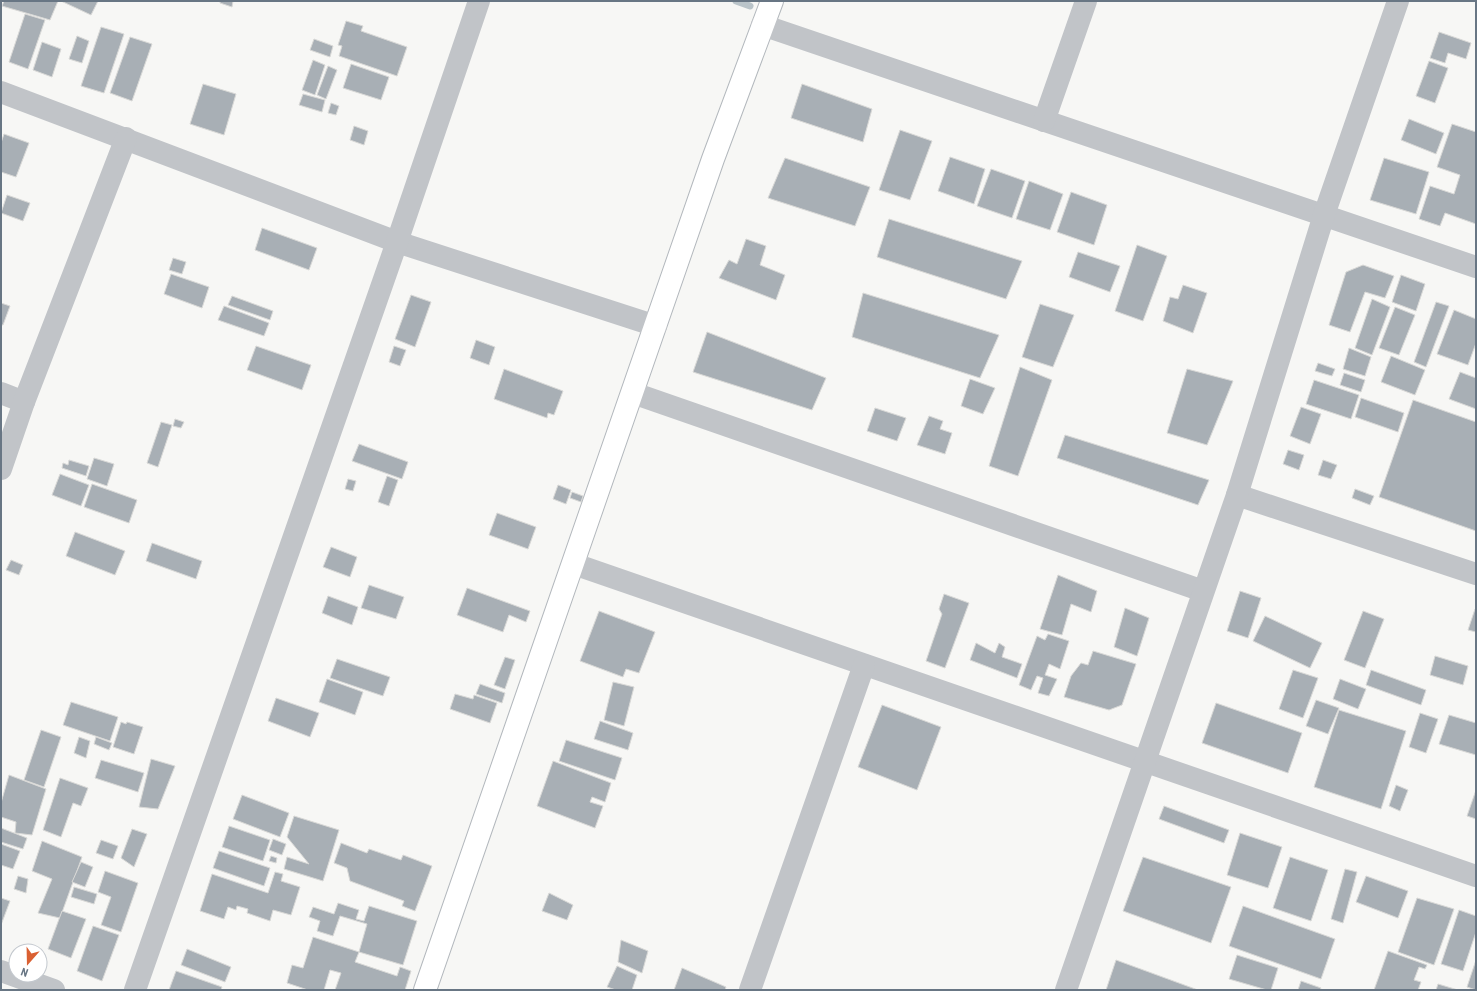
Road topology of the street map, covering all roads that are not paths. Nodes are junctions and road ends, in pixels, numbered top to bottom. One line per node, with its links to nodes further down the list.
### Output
1 (480, 1): 10 (street)
2 (772, 1): 5 (street)
3 (1086, 1): 7 (street)
4 (1398, 1): 9 (street)
5 (762, 25): 7 (street); 12 (street)
6 (1, 92): 8 (street)
7 (1044, 121): 9 (street)
8 (126, 138): 10 (street); 15 (street)
9 (1324, 215): 11 (street); 17 (street)
10 (397, 242): 12 (street); 26 (street)
11 (1476, 267)
12 (656, 326): 14 (street)
13 (1, 393): 15 (street)
14 (633, 393): 18 (street); 20 (street)
15 (24, 402): 16 (street)
16 (1, 469)
17 (1236, 496): 19 (street); 20 (street)
18 (574, 564): 21 (street); 27 (street)
19 (1476, 574)
20 (1203, 591): 22 (street)
21 (864, 664): 22 (street); 28 (street)
22 (1145, 761): 23 (street); 29 (street)
23 (1476, 876)
24 (1, 972): 25 (street)
25 (54, 990)
26 (135, 990)
27 (425, 990)
28 (750, 990)
29 (1066, 990)

